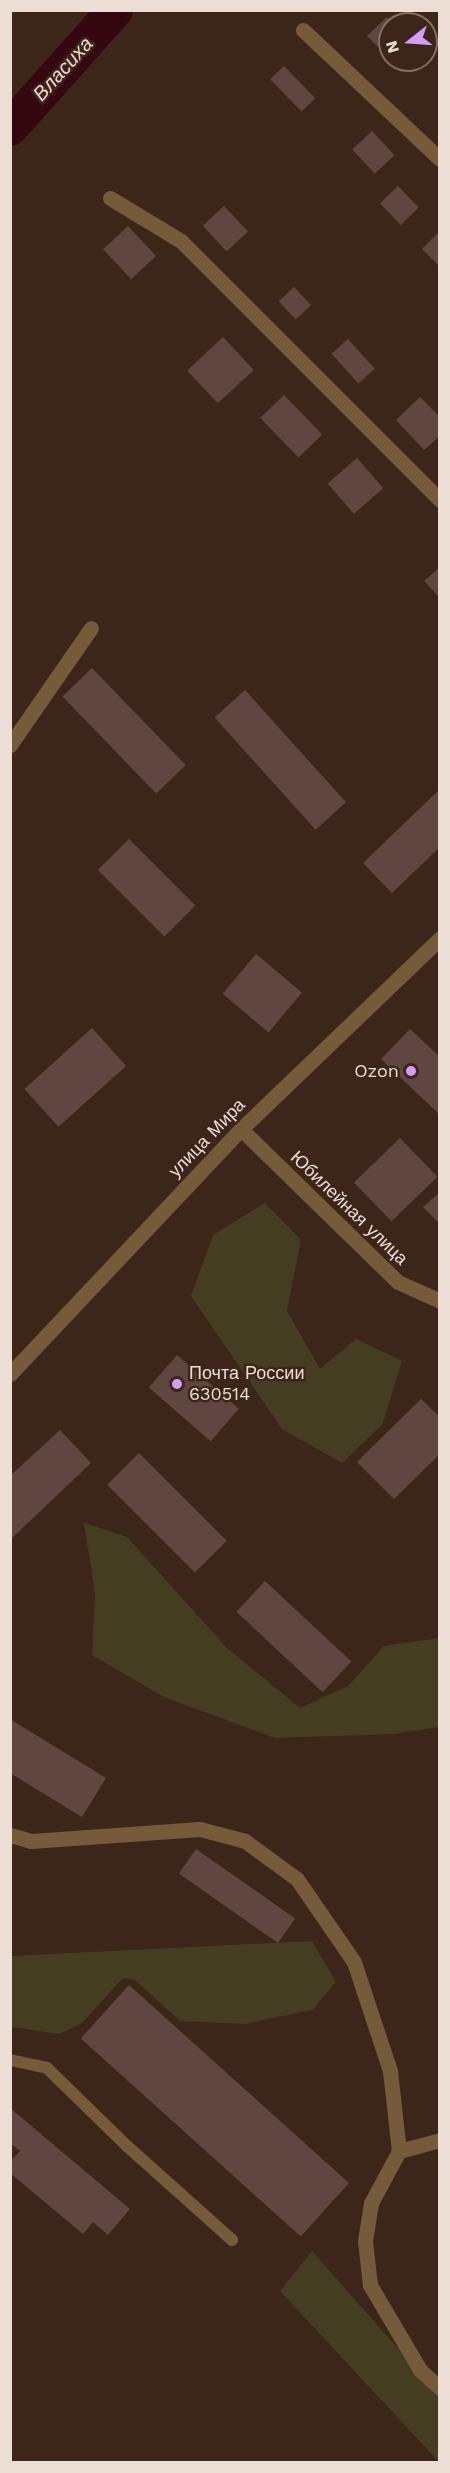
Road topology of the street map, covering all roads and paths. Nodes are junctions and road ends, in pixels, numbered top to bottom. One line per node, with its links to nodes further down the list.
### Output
1 (303, 30): 2 (street)
2 (440, 159)
3 (110, 198): 4 (street)
4 (440, 500)
5 (91, 628): 6 (street)
6 (10, 745)
7 (440, 938): 8 (street, улица Мира)
8 (241, 1129): 9 (street, Юбилейная улица); 10 (street, улица Мира)
9 (440, 1301)
10 (10, 1374)
11 (10, 1835): 14 (street)
12 (10, 2060): 15 (lane)
13 (440, 2140): 14 (street)
14 (399, 2151): 16 (street)
15 (232, 2240)
16 (440, 2388)

